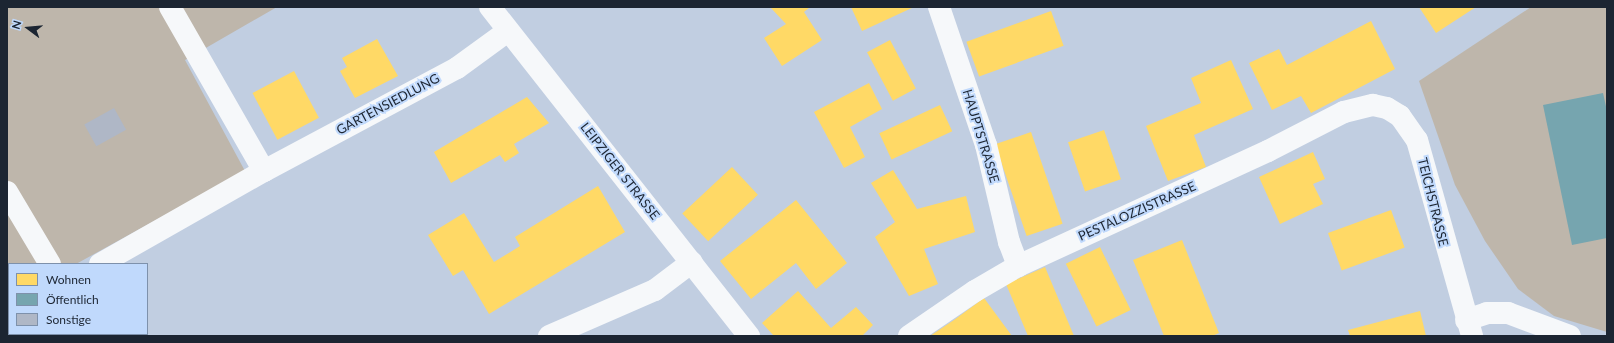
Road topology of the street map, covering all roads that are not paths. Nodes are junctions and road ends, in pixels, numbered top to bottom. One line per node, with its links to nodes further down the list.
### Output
1 (170, 7): 6 (street)
2 (490, 7): 4 (street, LEIPZIGER STRASSE)
3 (939, 7): 11 (street, HAUPTSTRASSE)
4 (508, 31): 6 (street, GARTENSIEDLUNG); 8 (street, LEIPZIGER STRASSE)
5 (1373, 105): 11 (street, PESTALOZZISTRASSE); 12 (street, TEICHSTRASSE)
6 (264, 171): 10 (street, GARTENSIEDLUNG)
7 (7, 192): 9 (street)
8 (692, 262): 13 (street); 14 (street, LEIPZIGER STRASSE)
9 (49, 263)
10 (102, 263)
11 (1018, 266): 15 (street, PESTALOZZISTRASSE)
12 (1469, 328): 16 (street, TEICHSTRASSE)
13 (549, 336)
14 (749, 336)
15 (909, 336)
16 (1570, 336)

